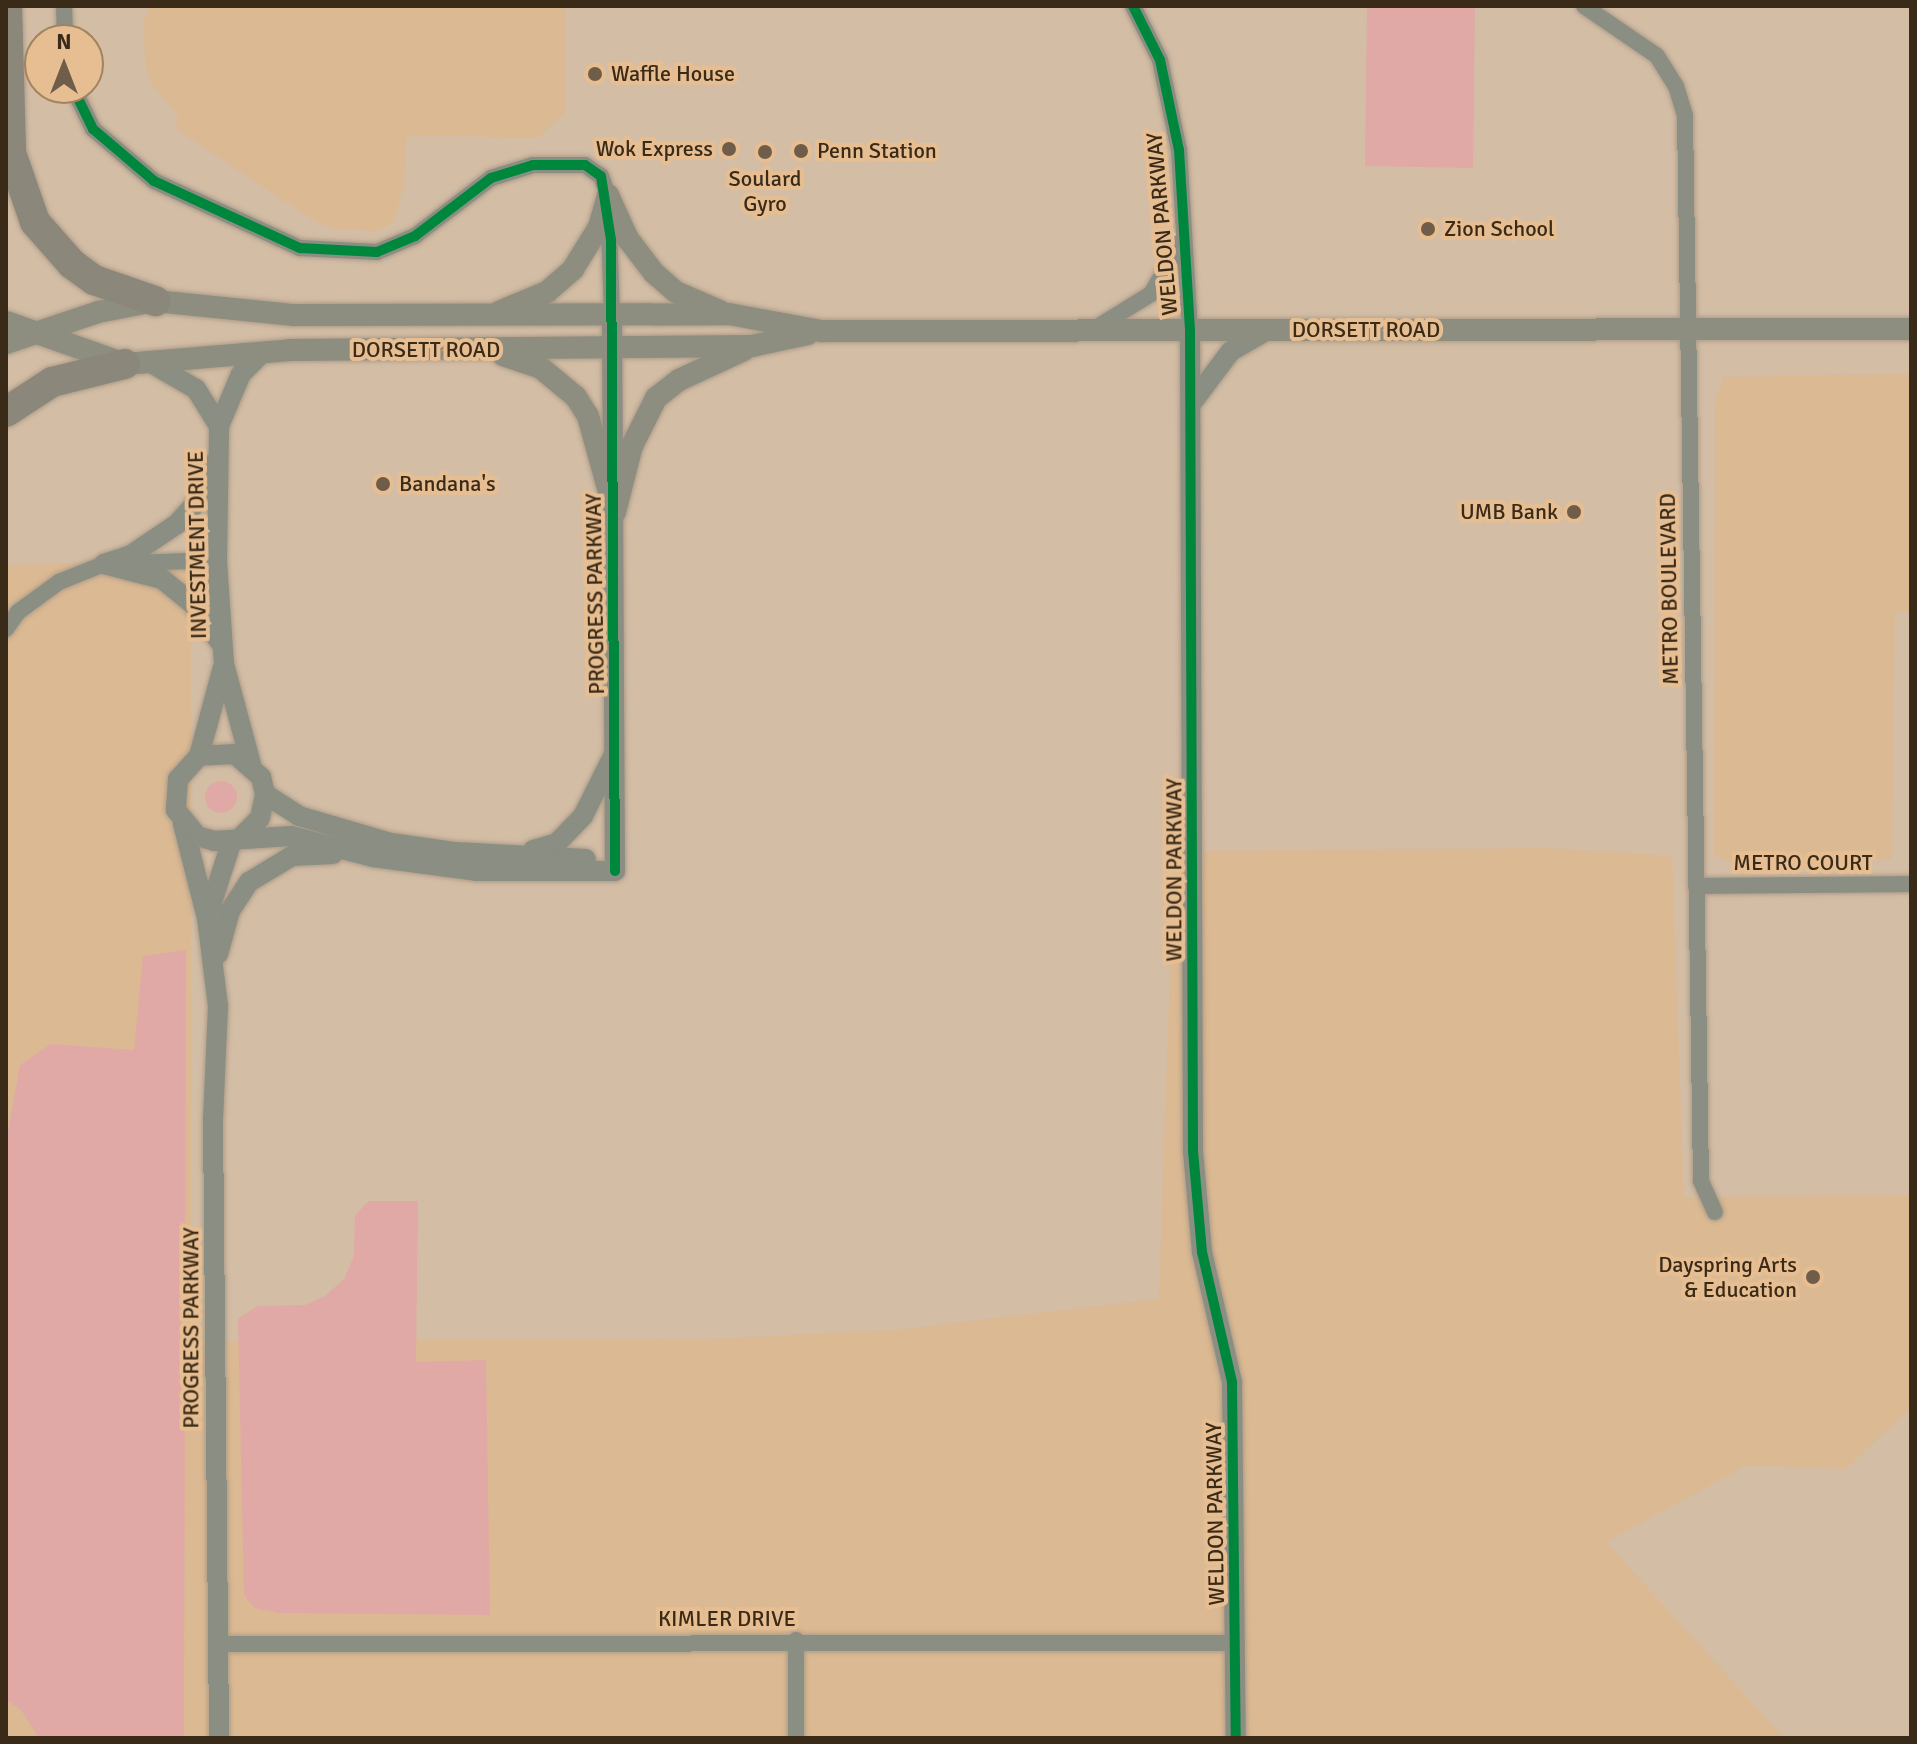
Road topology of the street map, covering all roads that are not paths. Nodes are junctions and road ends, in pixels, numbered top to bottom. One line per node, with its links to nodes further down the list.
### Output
1 (7, 6): 5 (highway)
2 (1133, 6): 7 (street, WELDON PARKWAY)
3 (1584, 6): 13 (street, METRO BOULEVARD)
4 (81, 104): 6 (street)
5 (8, 163): 8 (highway)
6 (608, 195): 9 (main road); 10 (street); 11 (main road)
7 (1183, 240): 16 (street, WELDON PARKWAY); 18 (street)
8 (155, 301): 11 (main road, DORSETT ROAD); 19 (main road, DORSETT ROAD)
9 (729, 314): 10 (main road, DORSETT ROAD); 15 (main road, DORSETT ROAD)
10 (612, 316): 11 (main road, DORSETT ROAD); 22 (street, PROGRESS PARKWAY)
11 (483, 317)
12 (6, 322): 19 (main road, DORSETT ROAD)
13 (1688, 329): 14 (main road, DORSETT ROAD); 17 (main road, DORSETT ROAD); 45 (street, METRO BOULEVARD)
14 (1911, 329)
15 (821, 331): 18 (main road, DORSETT ROAD); 21 (main road, DORSETT ROAD)
16 (1190, 331): 17 (main road, DORSETT ROAD); 18 (main road, DORSETT ROAD); 26 (street, WELDON PARKWAY)
17 (1266, 331): 26 (street)
18 (1088, 332)
19 (35, 333): 20 (main road, DORSETT ROAD); 25 (main road, DORSETT ROAD)
20 (6, 343)
21 (752, 346): 22 (main road, DORSETT ROAD); 30 (main road)
22 (612, 347): 23 (main road, DORSETT ROAD); 30 (street, PROGRESS PARKWAY)
23 (488, 350): 24 (main road, DORSETT ROAD); 30 (main road)
24 (263, 352): 25 (main road, DORSETT ROAD); 28 (street, INVESTMENT DRIVE)
25 (139, 364): 27 (highway); 28 (street, INVESTMENT DRIVE)
26 (1191, 404): 50 (street, WELDON PARKWAY)
27 (6, 412)
28 (219, 426): 29 (street, INVESTMENT DRIVE)
29 (219, 453): 31 (street, INVESTMENT DRIVE); 32 (street)
30 (615, 512): 35 (street, PROGRESS PARKWAY)
31 (217, 560): 32 (street); 34 (street, INVESTMENT DRIVE)
32 (104, 564): 33 (street); 34 (street)
33 (6, 629)
34 (223, 654): 36 (street, INVESTMENT DRIVE); 37 (street, INVESTMENT DRIVE)
35 (617, 748): 41 (street); 43 (street, PROGRESS PARKWAY)
36 (199, 756): 37 (street); 39 (street)
37 (251, 764): 38 (street)
38 (265, 794): 40 (street); 41 (street)
39 (183, 824): 40 (street); 46 (street, PROGRESS PARKWAY)
40 (237, 838): 42 (street); 46 (street, PROGRESS PARKWAY)
41 (522, 853): 43 (street)
42 (373, 857): 43 (street); 47 (street)
43 (615, 871)
44 (1911, 884): 45 (street, METRO COURT)
45 (1696, 886): 48 (street, METRO BOULEVARD)
46 (207, 918): 47 (street, PROGRESS PARKWAY)
47 (216, 966): 51 (street, PROGRESS PARKWAY)
48 (1715, 1212)
49 (796, 1640): 50 (street, KIMLER DRIVE); 51 (street, KIMLER DRIVE); 53 (street)
50 (1237, 1643): 54 (street, WELDON PARKWAY)
51 (218, 1644): 52 (street, PROGRESS PARKWAY)
52 (219, 1738)
53 (796, 1738)
54 (1236, 1738)

